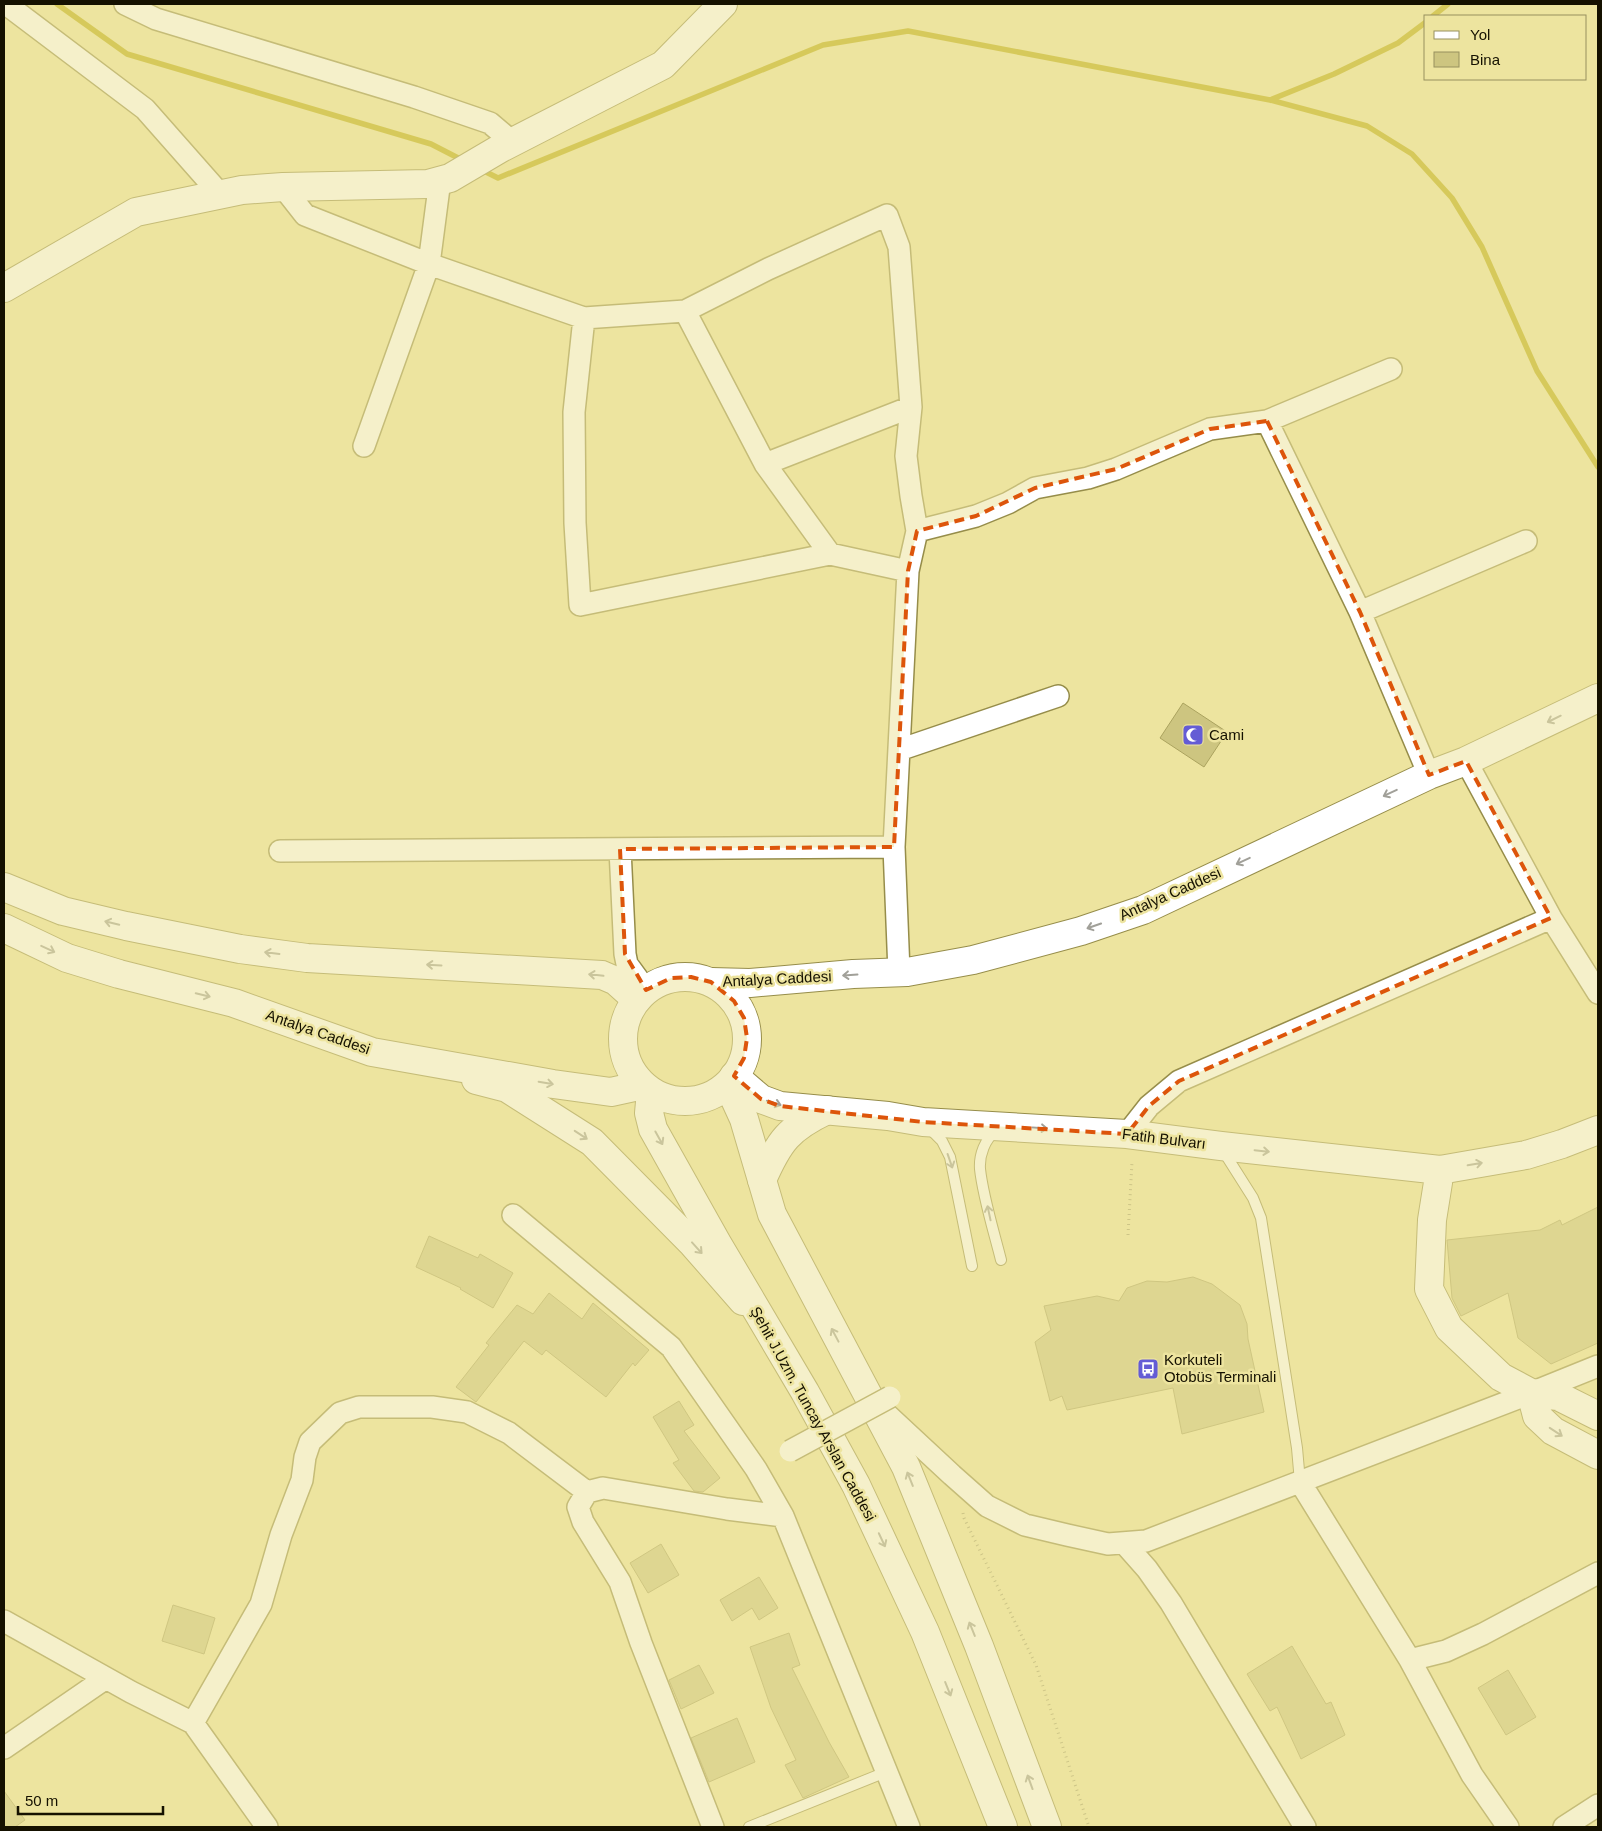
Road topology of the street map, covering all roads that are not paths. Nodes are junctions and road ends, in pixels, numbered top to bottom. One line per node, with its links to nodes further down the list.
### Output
1 (6, 4): 7 (street)
2 (125, 4): 4 (street)
3 (724, 4): 4 (main road)
4 (506, 146): 5 (main road)
5 (445, 179): 6 (main road); 8 (street)
6 (283, 187): 7 (main road); 8 (street)
7 (220, 194): 9 (main road)
8 (429, 264): 11 (street); 15 (street)
9 (4, 288)
10 (685, 311): 11 (street); 13 (street); 16 (street)
11 (584, 318): 19 (street)
12 (1391, 368): 14 (street)
13 (911, 407): 16 (street); 17 (street)
14 (1267, 421): 17 (street); 21 (street)
15 (364, 446)
16 (765, 464): 19 (street)
17 (918, 531): 20 (street)
18 (1526, 541): 21 (street)
19 (830, 554): 20 (street)
20 (908, 571): 24 (street)
21 (1360, 612): 26 (street)
22 (1058, 696): 24 (street)
23 (1598, 698): 25 (main road, Antalya Caddesi, one-way to 25)
24 (899, 750): 27 (street)
25 (1466, 761): 26 (main road, Antalya Caddesi); 31 (street)
26 (1429, 775): 33 (main road, Antalya Caddesi, one-way to 33)
27 (894, 847): 28 (street); 33 (street)
28 (620, 849): 29 (street); 36 (street)
29 (280, 851)
30 (4, 887): 36 (main road, one-way to 30)
31 (1551, 918): 35 (street); 44 (street)
32 (4, 928): 37 (main road, Antalya Caddesi, one-way to 37)
33 (899, 972): 34 (main road, Antalya Caddesi, one-way to 34)
34 (711, 982): 36 (main road); 38 (main road)
35 (1598, 993)
36 (641, 994): 39 (main road)
37 (376, 1052): 39 (main road, Antalya Caddesi, one-way to 39); 51 (main road, one-way to 51)
38 (731, 1080): 39 (main road); 40 (main road, Fatih Bulvarı, one-way to 40); 47 (main road)
39 (647, 1088): 51 (main road, Şehit J.Uzm. Tuncay Arslan Caddesi, one-way to 51)
40 (827, 1110): 41 (main road, Fatih Bulvarı); 47 (main road)
41 (923, 1122): 42 (main road, Fatih Bulvarı); 50 (lane, one-way to 50)
42 (1003, 1126): 44 (main road, Fatih Bulvarı, one-way to 44); 49 (lane, one-way to 42)
43 (1598, 1130): 46 (main road, Fatih Bulvarı, one-way to 43)
44 (1127, 1134): 45 (main road, Fatih Bulvarı)
45 (1220, 1146): 46 (main road, Fatih Bulvarı, one-way to 46); 58 (lane)
46 (1440, 1170): 53 (main road)
47 (762, 1180): 54 (main road, one-way to 47)
48 (513, 1215): 60 (street)
49 (1001, 1260)
50 (972, 1266)
51 (768, 1330): 74 (main road, Şehit J.Uzm. Tuncay Arslan Caddesi, one-way to 74)
52 (1598, 1366): 53 (street)
53 (1531, 1393): 55 (main road); 57 (main road, one-way to 57); 58 (street)
54 (878, 1396): 56 (street, bridge); 61 (street); 75 (main road, one-way to 54)
55 (1598, 1416)
56 (790, 1451)
57 (1598, 1455)
58 (1300, 1482): 61 (street); 64 (street)
59 (587, 1492): 60 (street); 66 (street); 71 (street)
60 (783, 1516): 68 (street)
61 (1124, 1543): 76 (street)
62 (1598, 1573): 64 (street)
63 (4, 1621): 65 (street)
64 (1410, 1660): 77 (street)
65 (106, 1678): 66 (street); 67 (street)
66 (193, 1723): 70 (street)
67 (7, 1738)
68 (886, 1772): 72 (lane); 73 (street)
69 (1598, 1805): 78 (street)
70 (267, 1827)
71 (713, 1827)
72 (749, 1827)
73 (909, 1827)
74 (1002, 1827)
75 (1046, 1827)
76 (1305, 1827)
77 (1508, 1827)
78 (1564, 1827)

